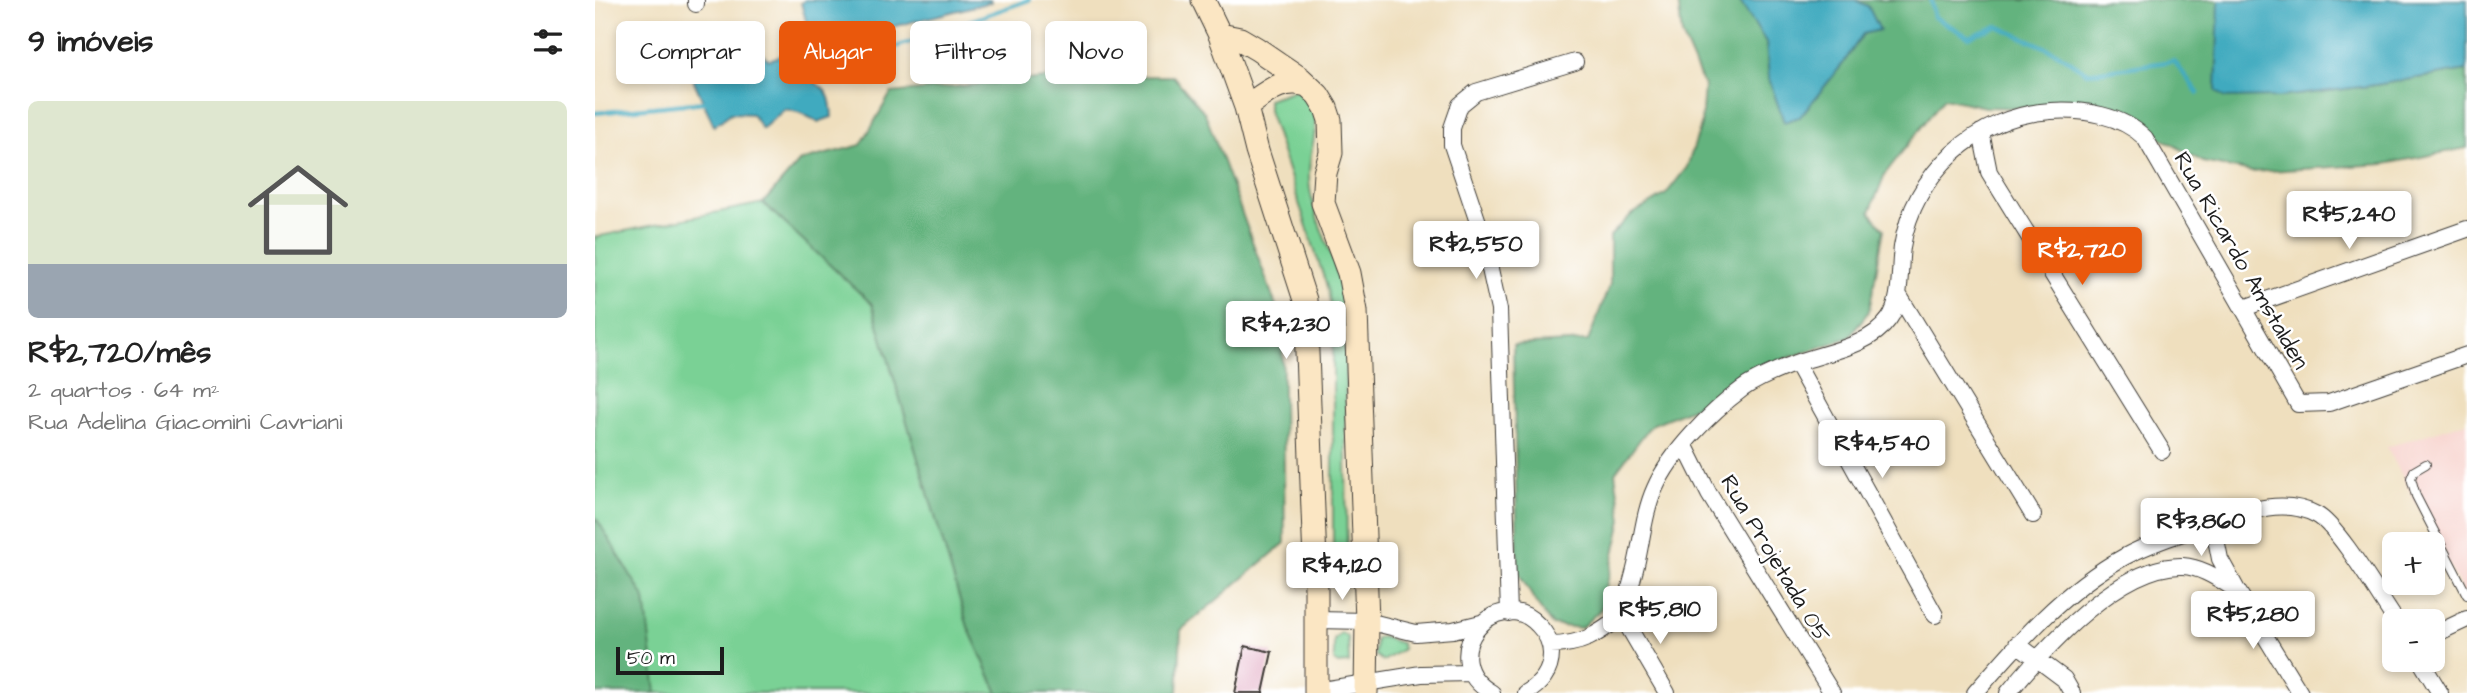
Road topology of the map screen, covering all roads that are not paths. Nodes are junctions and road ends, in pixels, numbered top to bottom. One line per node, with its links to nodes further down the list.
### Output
1 (1203, 0): 2 (street)
2 (1220, 36): 4 (street); 5 (street)
3 (1575, 62): 20 (street)
4 (1307, 85): 5 (street); 25 (street)
5 (1246, 107): 24 (street)
6 (1981, 132): 8 (street); 9 (street, Rua Ricardo Amstalden); 13 (street)
7 (2467, 229): 9 (street)
8 (1898, 293): 11 (street); 15 (street)
9 (2243, 308): 10 (street, Rua Ricardo Amstalden)
10 (2467, 355)
11 (1796, 363): 12 (street); 21 (street)
12 (1684, 444): 22 (street); 38 (street, Rua Projetada 05)
13 (2162, 451)
14 (2426, 464): 18 (lane)
15 (2033, 515)
16 (2223, 520): 17 (street); 19 (street); 28 (street)
17 (2237, 590): 30 (street); 42 (street)
18 (2467, 596)
19 (2388, 609)
20 (1509, 612): 26 (street); 29 (street)
21 (1935, 615)
22 (1622, 616): 29 (street); 37 (street)
23 (2467, 619): 27 (street)
24 (1317, 620): 25 (street); 34 (street)
25 (1367, 621): 26 (street); 33 (street)
26 (1481, 623): 32 (street)
27 (2445, 629)
28 (2017, 644): 30 (street); 39 (street)
29 (1550, 645): 36 (street)
30 (2036, 659): 40 (street); 41 (street)
31 (2427, 672): 43 (street)
32 (1471, 673): 33 (street); 35 (street)
33 (1366, 688): 34 (street)
34 (1316, 692)
35 (1492, 693)
36 (1525, 693)
37 (1667, 693)
38 (1832, 693)
39 (1975, 693)
40 (2008, 693)
41 (2072, 693)
42 (2300, 693)
43 (2440, 693)

